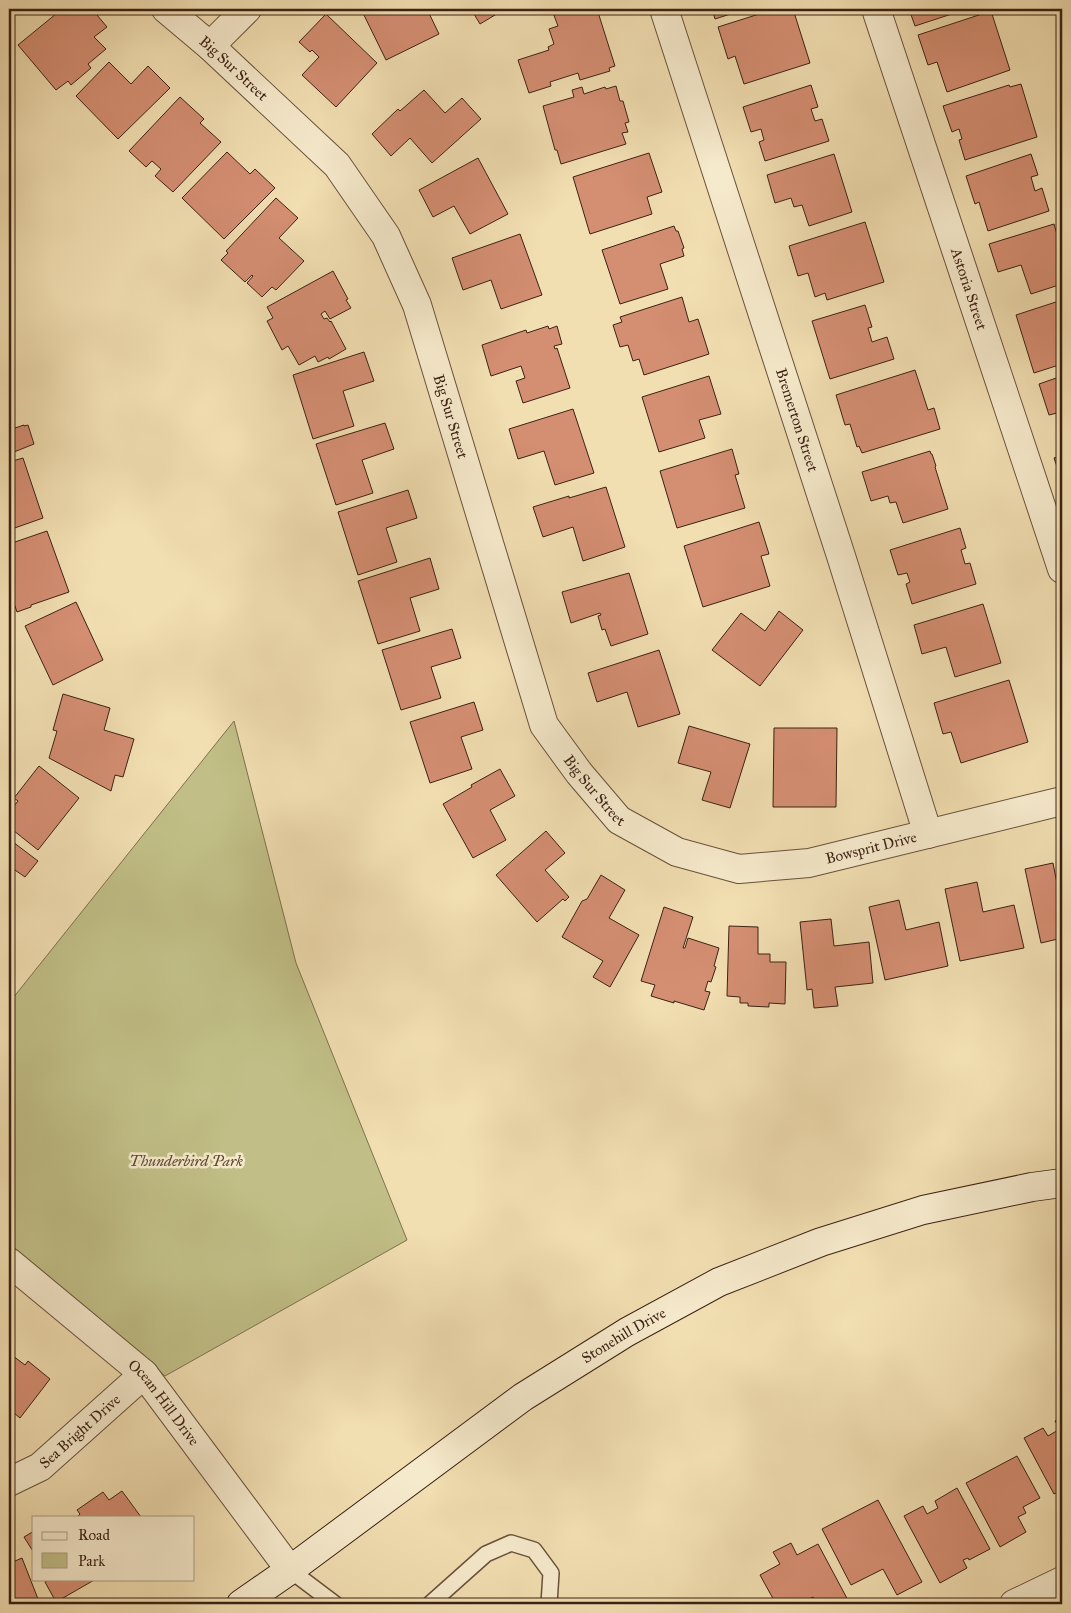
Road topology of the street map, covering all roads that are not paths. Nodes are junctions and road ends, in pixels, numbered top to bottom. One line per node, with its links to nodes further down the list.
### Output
1 (166, 9): 5 (street, Big Sur Street)
2 (247, 9): 5 (street)
3 (664, 9): 8 (street, Bremerton Street)
4 (876, 9): 6 (street, Astoria Street)
5 (210, 46): 9 (street, Big Sur Street)
6 (1062, 568)
7 (1062, 801): 8 (street, Bowsprit Drive)
8 (928, 834): 9 (street, Bowsprit Drive)
9 (676, 852)
10 (1062, 1182): 14 (street, Stonehill Drive)
11 (9, 1262): 12 (street, Ocean Hill Drive)
12 (144, 1374): 13 (street, Sea Bright Drive); 14 (street, Ocean Hill Drive)
13 (9, 1482)
14 (290, 1570): 16 (street, Stonehill Drive); 17 (lane)
15 (1062, 1581): 20 (street)
16 (241, 1604)
17 (335, 1604)
18 (430, 1604): 19 (lane)
19 (549, 1604)
20 (1014, 1604)

